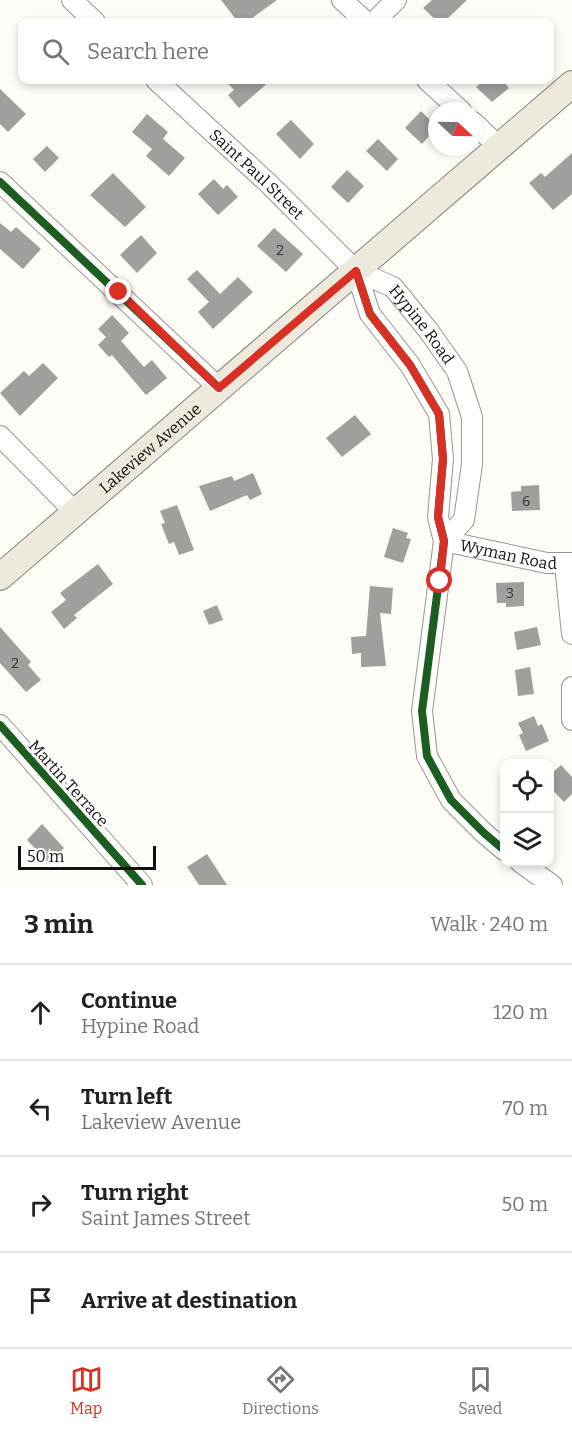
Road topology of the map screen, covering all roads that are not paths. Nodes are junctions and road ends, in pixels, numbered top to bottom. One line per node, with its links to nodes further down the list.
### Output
1 (72, 0): 4 (street)
2 (342, 0): 5 (street)
3 (396, 0): 6 (street)
4 (91, 18)
5 (362, 18)
6 (378, 18)
7 (160, 84): 14 (street, Saint Paul Street)
8 (431, 84): 10 (street)
9 (572, 84): 12 (main road, Lakeview Avenue)
10 (451, 102)
11 (482, 131): 12 (street)
12 (499, 147): 14 (main road, Lakeview Avenue)
13 (0, 182): 15 (street)
14 (356, 271): 15 (main road, Lakeview Avenue); 18 (street, Hypine Road); 18 (street, Hypine Road)
15 (219, 388): 17 (main road, Lakeview Avenue)
16 (0, 436): 17 (street)
17 (75, 512): 20 (main road, Lakeview Avenue)
18 (444, 541): 19 (street, Wyman Road); 25 (street, Hypine Road)
19 (569, 564): 21 (street)
20 (0, 576)
21 (572, 634)
22 (572, 687): 23 (street)
23 (572, 720)
24 (0, 725): 27 (street, Martin Terrace)
25 (500, 846)
26 (527, 867): 28 (street)
27 (142, 885)
28 (552, 885)

